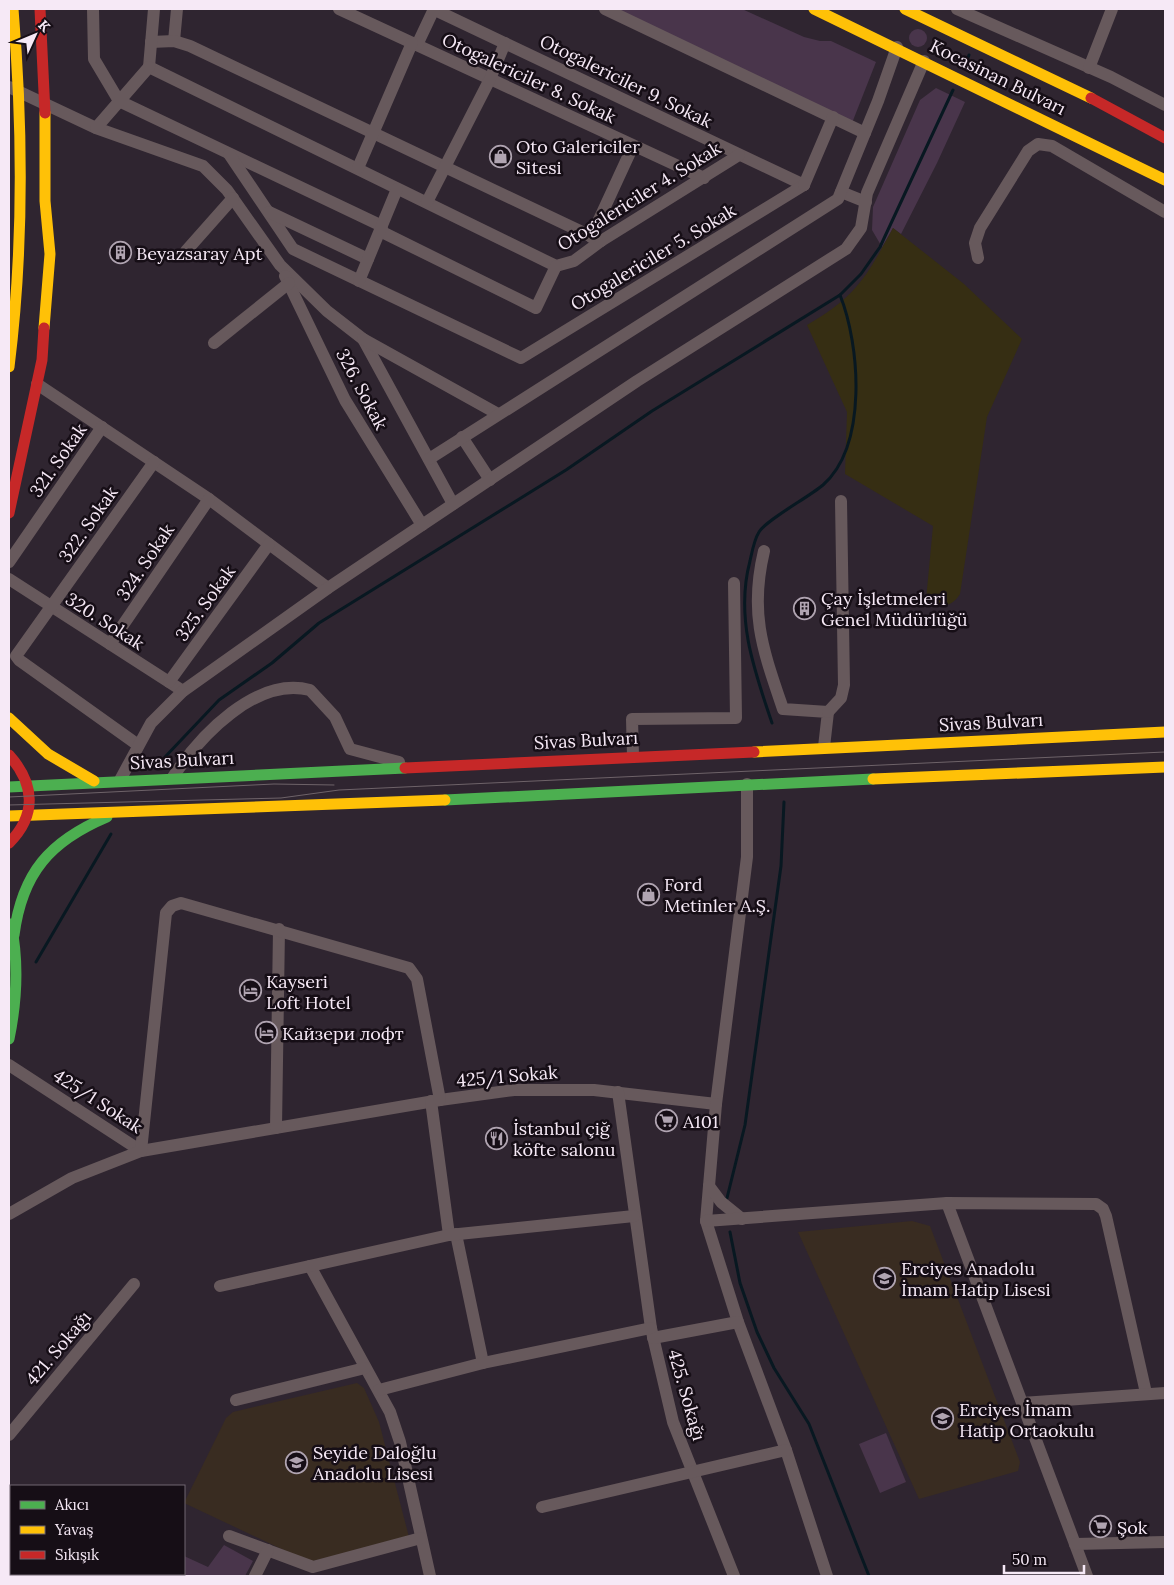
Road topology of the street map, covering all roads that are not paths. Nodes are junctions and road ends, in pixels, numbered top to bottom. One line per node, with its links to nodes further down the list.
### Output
1 (13, 9): 24 (main road)
2 (40, 9): 26 (main road)
3 (94, 9): 25 (street)
4 (154, 9): 15 (street)
5 (177, 9): 16 (street)
6 (339, 9): 19 (street, Otogalericiler 8. Sokak)
7 (434, 9): 12 (street, Otogalericiler 9. Sokak); 19 (street)
8 (605, 9): 28 (street)
9 (814, 9): 18 (main road, Kocasinan Bulvarı)
10 (1112, 9): 22 (street)
11 (963, 10): 14 (street); 22 (street)
12 (453, 13): 17 (street, Otogalericiler 9. Sokak)
13 (908, 14): 14 (main road, Kocasinan Bulvarı)
14 (937, 29): 33 (main road, Kocasinan Bulvarı)
15 (151, 42): 16 (street); 21 (street)
16 (174, 42): 31 (street)
17 (505, 43): 23 (street); 37 (street, Otogalericiler 9. Sokak)
18 (898, 43): 20 (main road, Kocasinan Bulvarı); 32 (street)
19 (414, 44): 23 (street, Otogalericiler 8. Sokak); 31 (street)
20 (926, 56): 30 (main road, Kocasinan Bulvarı); 47 (street)
21 (149, 67): 25 (street); 39 (street)
22 (1089, 68): 27 (street)
23 (490, 79): 34 (street, Otogalericiler 8. Sokak); 38 (street)
24 (14, 89): 26 (street); 61 (main road)
25 (118, 101): 29 (street); 35 (street)
26 (45, 104): 29 (street); 62 (main road)
27 (1165, 105)
28 (833, 117): 32 (street); 42 (street)
29 (96, 128): 45 (street)
30 (1069, 132): 36 (street); 41 (main road, Kocasinan Bulvarı)
31 (374, 133): 38 (street); 39 (street)
32 (865, 133): 44 (street)
33 (1165, 138)
34 (633, 146): 40 (street, Otogalericiler 8. Sokak); 51 (street)
35 (229, 154): 48 (street); 50 (street)
36 (1065, 154): 49 (street); 53 (street)
37 (739, 155): 40 (street, Otogalericiler 4. Sokak); 42 (street, Otogalericiler 9. Sokak)
38 (444, 167): 46 (street); 51 (street)
39 (358, 168): 43 (street)
40 (704, 178): 51 (street, Otogalericiler 4. Sokak)
41 (1165, 180)
42 (804, 185): 57 (street, Otogalericiler 5. Sokak)
43 (398, 189): 46 (street); 50 (street)
44 (841, 192): 47 (street); 63 (street)
45 (233, 198): 52 (street); 55 (street)
46 (427, 202): 56 (street)
47 (866, 202): 68 (street)
48 (267, 211): 54 (street); 57 (street)
49 (1165, 212)
50 (381, 229): 54 (street); 56 (street)
51 (596, 239): 56 (street, Otogalericiler 4. Sokak)
52 (186, 251)
53 (978, 258)
54 (368, 259): 57 (street)
55 (280, 265): 58 (street, 326. Sokak); 59 (street)
56 (556, 266)
57 (359, 281)
58 (289, 282): 60 (street); 73 (street, 326. Sokak)
59 (363, 339): 63 (street); 66 (street)
60 (214, 343)
61 (9, 361)
62 (37, 384): 64 (street); 72 (main road)
63 (498, 414): 65 (street)
64 (102, 427): 67 (street); 76 (street, 321. Sokak)
65 (462, 437): 66 (street); 68 (street)
66 (428, 459): 71 (street)
67 (154, 462): 69 (street); 80 (street, 322. Sokak)
68 (490, 480): 71 (street)
69 (209, 499): 74 (street); 81 (street, 324. Sokak)
70 (841, 500): 84 (street)
71 (453, 504): 73 (street)
72 (9, 513)
73 (422, 525): 79 (street)
74 (269, 544): 79 (street); 82 (street, 325. Sokak)
75 (764, 551): 84 (street)
76 (9, 562)
77 (9, 579): 80 (street, 320. Sokak)
78 (734, 583): 90 (street)
79 (328, 588): 83 (street)
80 (51, 607): 81 (street, 320. Sokak); 87 (street, 322. Sokak)
81 (110, 644): 82 (street, 320. Sokak)
82 (169, 682): 83 (street, 320. Sokak)
83 (183, 691): 87 (street)
84 (828, 712): 88 (street)
85 (9, 718): 95 (main road)
86 (1165, 732): 88 (main road, Sivas Bulvarı)
87 (138, 745): 94 (street)
88 (824, 747): 90 (main road, Sivas Bulvarı)
89 (11, 755): 97 (main road)
90 (633, 756): 91 (main road, Sivas Bulvarı)
91 (416, 766): 93 (main road, Sivas Bulvarı); 93 (street)
92 (1165, 767): 96 (main road)
93 (173, 777): 94 (main road, Sivas Bulvarı)
94 (120, 780): 95 (main road, Sivas Bulvarı)
95 (94, 781): 97 (main road, Sivas Bulvarı)
96 (747, 784): 99 (main road); 110 (street)
97 (28, 786): 98 (main road, Sivas Bulvarı); 101 (main road)
98 (9, 787)
99 (118, 813): 101 (main road); 105 (main road)
100 (9, 816): 101 (main road)
101 (28, 816): 102 (main road)
102 (10, 843)
103 (9, 916): 105 (main road)
104 (279, 929): 109 (street); 111 (street); 112 (street)
105 (14, 935): 106 (main road)
106 (9, 1039)
107 (9, 1065): 112 (street, 425/1 Sokak)
108 (618, 1092): 109 (street, 425/1 Sokak); 110 (street, 425/1 Sokak); 116 (street, 425. Sokağı)
109 (436, 1100): 111 (street, 425/1 Sokak); 119 (street)
110 (716, 1104): 113 (street)
111 (276, 1128): 112 (street, 425/1 Sokak)
112 (141, 1151): 115 (street)
113 (709, 1186): 117 (street); 118 (street)
114 (947, 1203): 117 (street); 128 (street); 131 (street)
115 (9, 1214)
116 (634, 1216): 119 (street); 124 (street, 425. Sokağı)
117 (742, 1219): 118 (street)
118 (706, 1221): 123 (street)
119 (452, 1235): 120 (street); 125 (street)
120 (310, 1266): 122 (street); 126 (street)
121 (134, 1284): 132 (street, 421. Sokağı)
122 (220, 1286)
123 (738, 1322): 124 (street); 133 (street)
124 (652, 1333): 125 (street); 134 (street, 425. Sokağı)
125 (484, 1363): 127 (street)
126 (365, 1368): 127 (street); 130 (street)
127 (379, 1390): 137 (street)
128 (1146, 1393): 129 (street); 131 (street)
129 (1165, 1393)
130 (236, 1400)
131 (1022, 1403): 139 (street)
132 (9, 1435)
133 (786, 1450): 134 (street); 144 (street)
134 (693, 1472): 135 (street); 143 (street, 425. Sokağı)
135 (542, 1507)
136 (229, 1536): 140 (street)
137 (421, 1538): 140 (street); 142 (street)
138 (1165, 1542): 139 (street)
139 (1076, 1544): 145 (street)
140 (268, 1550): 141 (street)
141 (255, 1576)
142 (430, 1576)
143 (734, 1576)
144 (827, 1576)
145 (1087, 1576)

